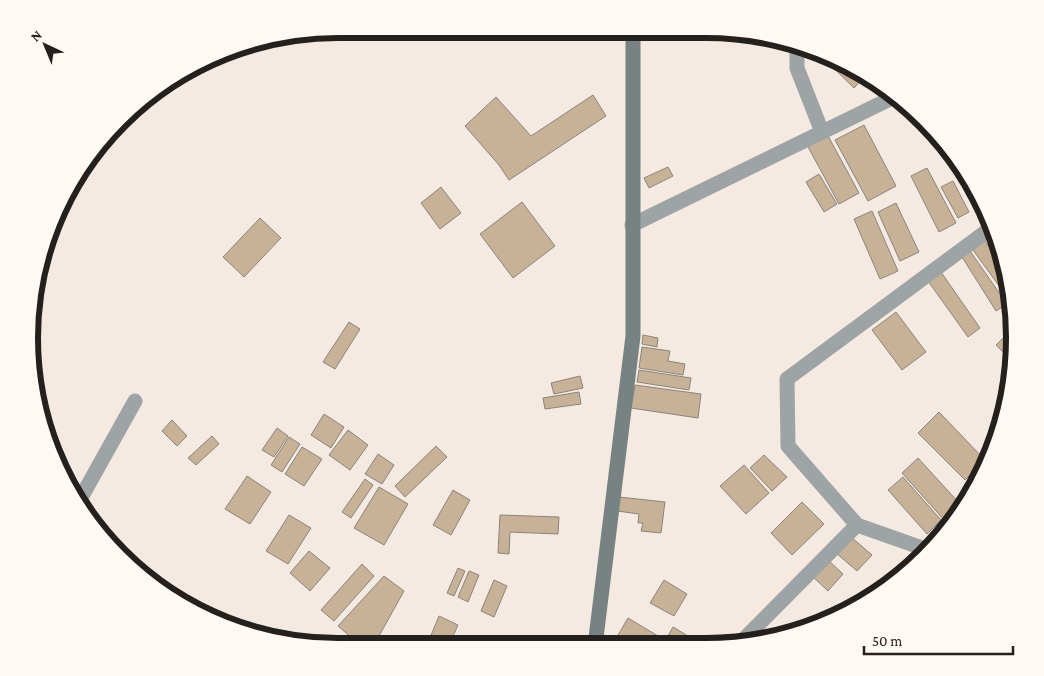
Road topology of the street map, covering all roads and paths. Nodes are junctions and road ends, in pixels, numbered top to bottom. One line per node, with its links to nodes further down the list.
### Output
1 (633, 38): 5 (street)
2 (797, 51): 4 (street)
3 (889, 100): 4 (street)
4 (822, 132): 5 (street)
5 (632, 225): 12 (street)
6 (987, 231): 9 (street)
7 (134, 401): 8 (street)
8 (82, 495)
9 (857, 525): 10 (street); 11 (street)
10 (921, 547)
11 (747, 636)
12 (596, 638)

